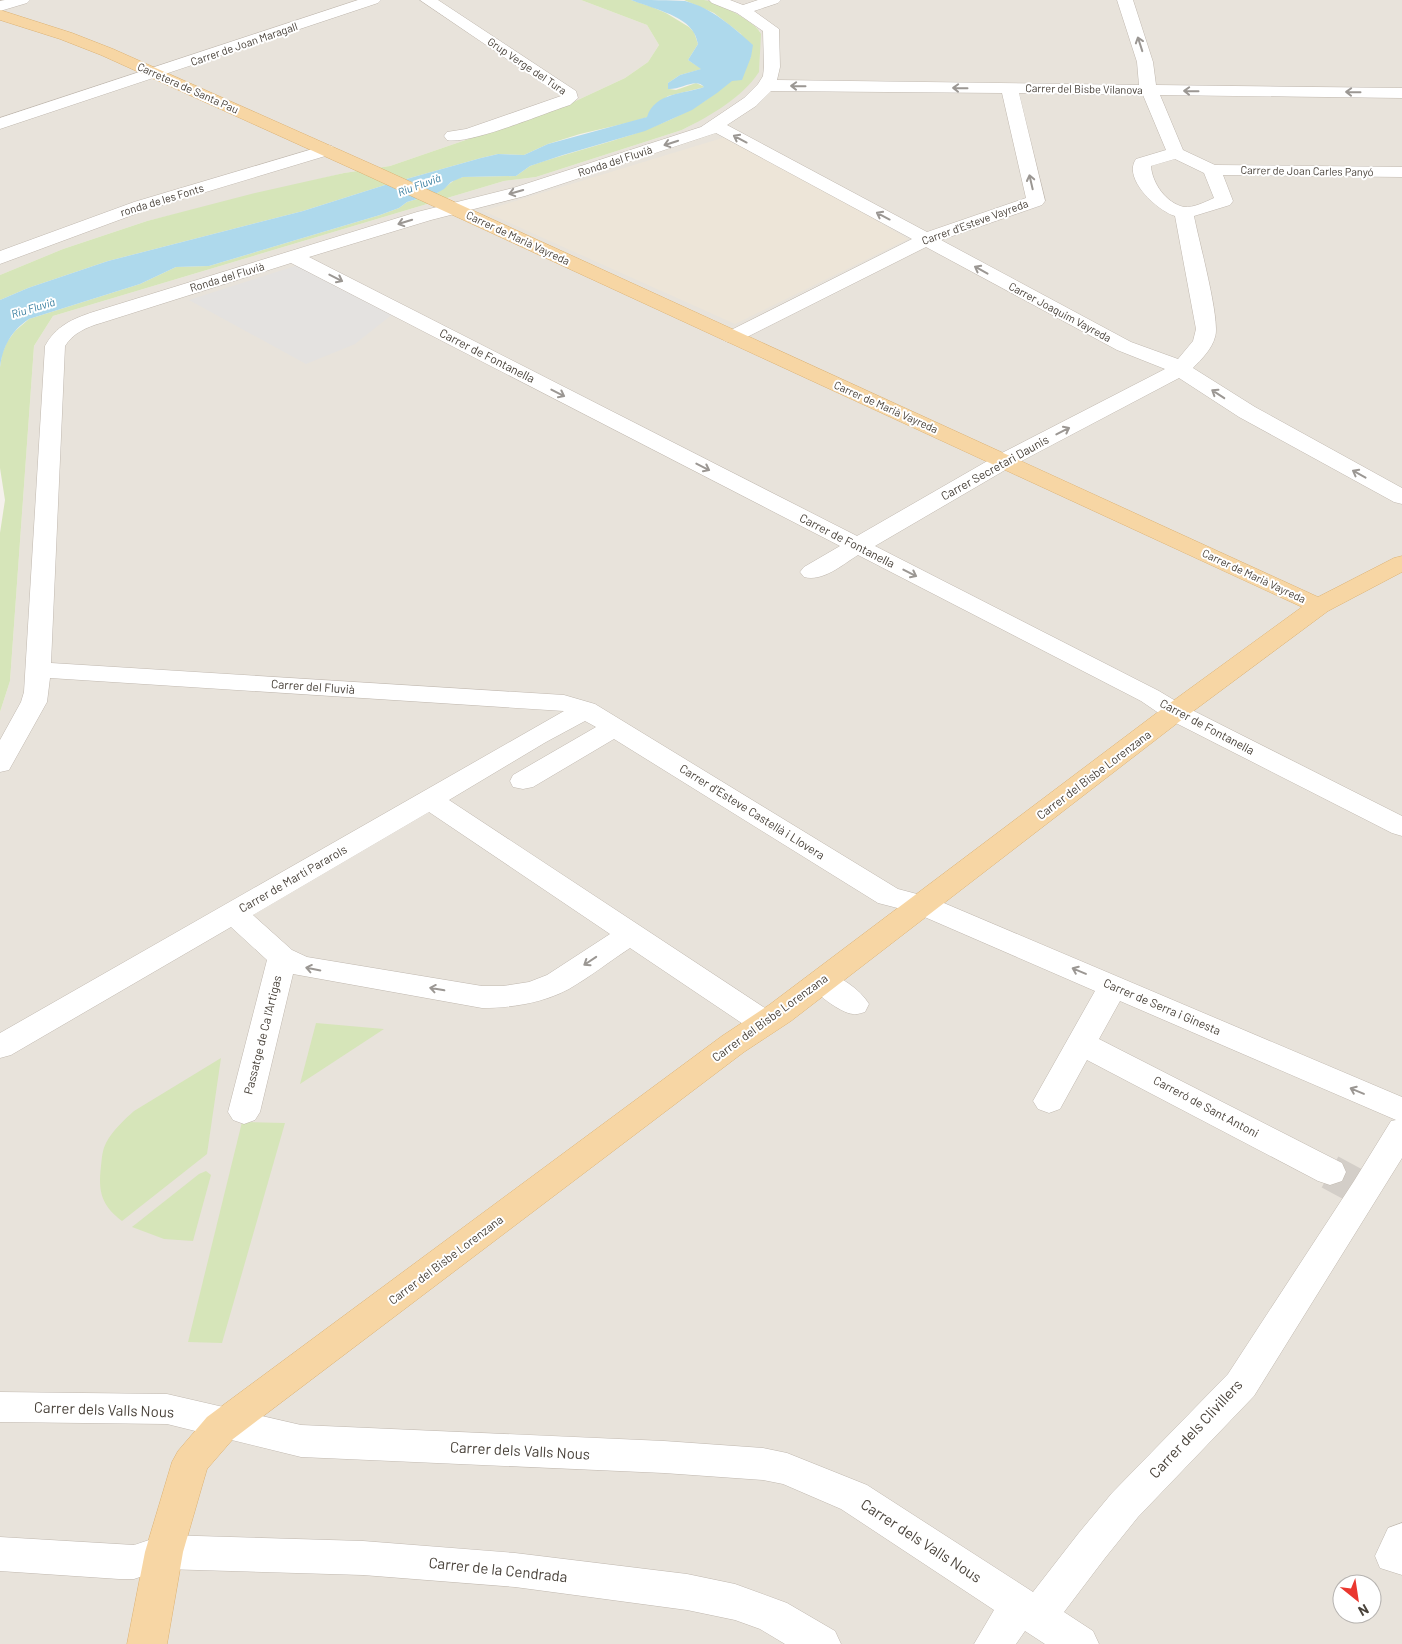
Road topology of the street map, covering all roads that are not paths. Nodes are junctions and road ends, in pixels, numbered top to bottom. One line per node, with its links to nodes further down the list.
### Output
1 (22, 0): 7 (street)
2 (373, 0): 10 (street, Carrer de Joan Maragall)
3 (428, 0): 17 (street, Grup Verge del Tura)
4 (717, 0): 8 (street)
5 (773, 0): 8 (street)
6 (1125, 0): 13 (street, one-way to 6)
7 (0, 6)
8 (742, 10): 11 (street)
9 (0, 15): 10 (main road, Carretera de Santa Pau)
10 (156, 74): 15 (street, Carrer de Joan Maragall); 18 (main road, Carretera de Santa Pau)
11 (766, 85): 12 (street, Carrer del Bisbe Vilanova, one-way to 11); 16 (street, Ronda del Fluvià)
12 (1009, 88): 13 (street, Carrer del Bisbe Vilanova); 25 (street, Carrer d'Esteve Vayreda, one-way to 12)
13 (1149, 90): 14 (street, Carrer del Bisbe Vilanova, one-way to 13); 19 (street)
14 (1402, 93)
15 (0, 124)
16 (716, 126): 23 (street, Ronda del Fluvià, one-way to 23); 25 (street, Carrer Joaquim Vayreda, one-way to 16)
17 (453, 136)
18 (326, 150): 21 (main road, Carretera de Santa Pau); 27 (street, ronda de les Fonts)
19 (1176, 153): 20 (street); 24 (street)
20 (1212, 170): 22 (street, Carrer de Joan Carles Panyó); 24 (street)
21 (372, 171): 23 (main road, Carrer de Marià Vayreda)
22 (1402, 172)
23 (444, 205): 26 (street, Ronda del Fluvià, one-way to 26); 28 (main road, Carrer de Marià Vayreda)
24 (1184, 213): 29 (street, Carrer Secretari Daunis)
25 (926, 239): 28 (street, Carrer d'Esteve Vayreda); 29 (street, Carrer Joaquim Vayreda, one-way to 25)
26 (292, 256): 32 (street, Carrer de Fontanella, one-way to 32); 36 (street, Ronda del Fluvià)
27 (0, 258)
28 (732, 337): 30 (main road, Carrer de Marià Vayreda)
29 (1180, 369): 30 (street, Carrer Secretari Daunis, one-way to 29); 31 (street, Carrer Joaquim Vayreda, one-way to 29)
30 (1004, 461): 32 (street, Carrer Secretari Daunis); 35 (main road, Carrer de Marià Vayreda)
31 (1402, 497)
32 (857, 546): 34 (street, Carrer Secretari Daunis); 38 (street, Carrer de Fontanella, one-way to 38)
33 (1402, 563): 35 (main road, Carrer del Bisbe Lorenzana)
34 (812, 572)
35 (1319, 606): 38 (main road, Carrer del Bisbe Lorenzana)
36 (38, 670): 37 (street, Carrer del Fluvià); 40 (street, Ronda del Fluvià)
37 (586, 710): 39 (street, Carrer d'Esteve Castellà i Llovera); 42 (street, Carrer de Martí Pararols)
38 (1175, 712): 43 (street, Carrer de Fontanella); 44 (main road, Carrer del Bisbe Lorenzana)
39 (615, 727): 41 (street); 44 (street, Carrer d'Esteve Castellà i Llovera)
40 (0, 764)
41 (523, 781)
42 (430, 800): 45 (street, Carrer de Martí Pararols); 46 (street)
43 (1402, 827)
44 (922, 905): 48 (main road, Carrer del Bisbe Lorenzana); 49 (street, Carrer de Serra i Ginesta, one-way to 44)
45 (233, 913): 47 (street); 53 (street, Carrer de Martí Pararols)
46 (630, 934): 47 (street, one-way to 47); 51 (street)
47 (282, 957): 56 (street, Passatge de Ca l'Artigas)
48 (822, 981): 50 (street); 51 (main road, Carrer del Bisbe Lorenzana)
49 (1113, 986): 52 (street); 55 (street, Carrer de Serra i Ginesta, one-way to 49)
50 (854, 1004)
51 (763, 1022): 60 (main road, Carrer del Bisbe Lorenzana)
52 (1081, 1042): 54 (street); 58 (street, Carreró de Sant Antoni)
53 (0, 1047)
54 (1050, 1101)
55 (1402, 1110)
56 (244, 1112)
57 (1402, 1130): 58 (street, Carrer dels Clivillers)
58 (1351, 1182): 63 (street, Carrer dels Clivillers)
59 (0, 1407): 60 (street, Carrer dels Valls Nous)
60 (223, 1426): 61 (main road, Carrer del Bisbe Lorenzana); 63 (street, Carrer dels Valls Nous)
61 (164, 1552): 62 (street); 64 (main road, Carrer del Bisbe Lorenzana); 65 (street, Carrer de la Cendrada)
62 (0, 1554)
63 (1012, 1620): 66 (street, Carrer dels Valls Nous)
64 (148, 1644)
65 (820, 1644)
66 (1079, 1644)

